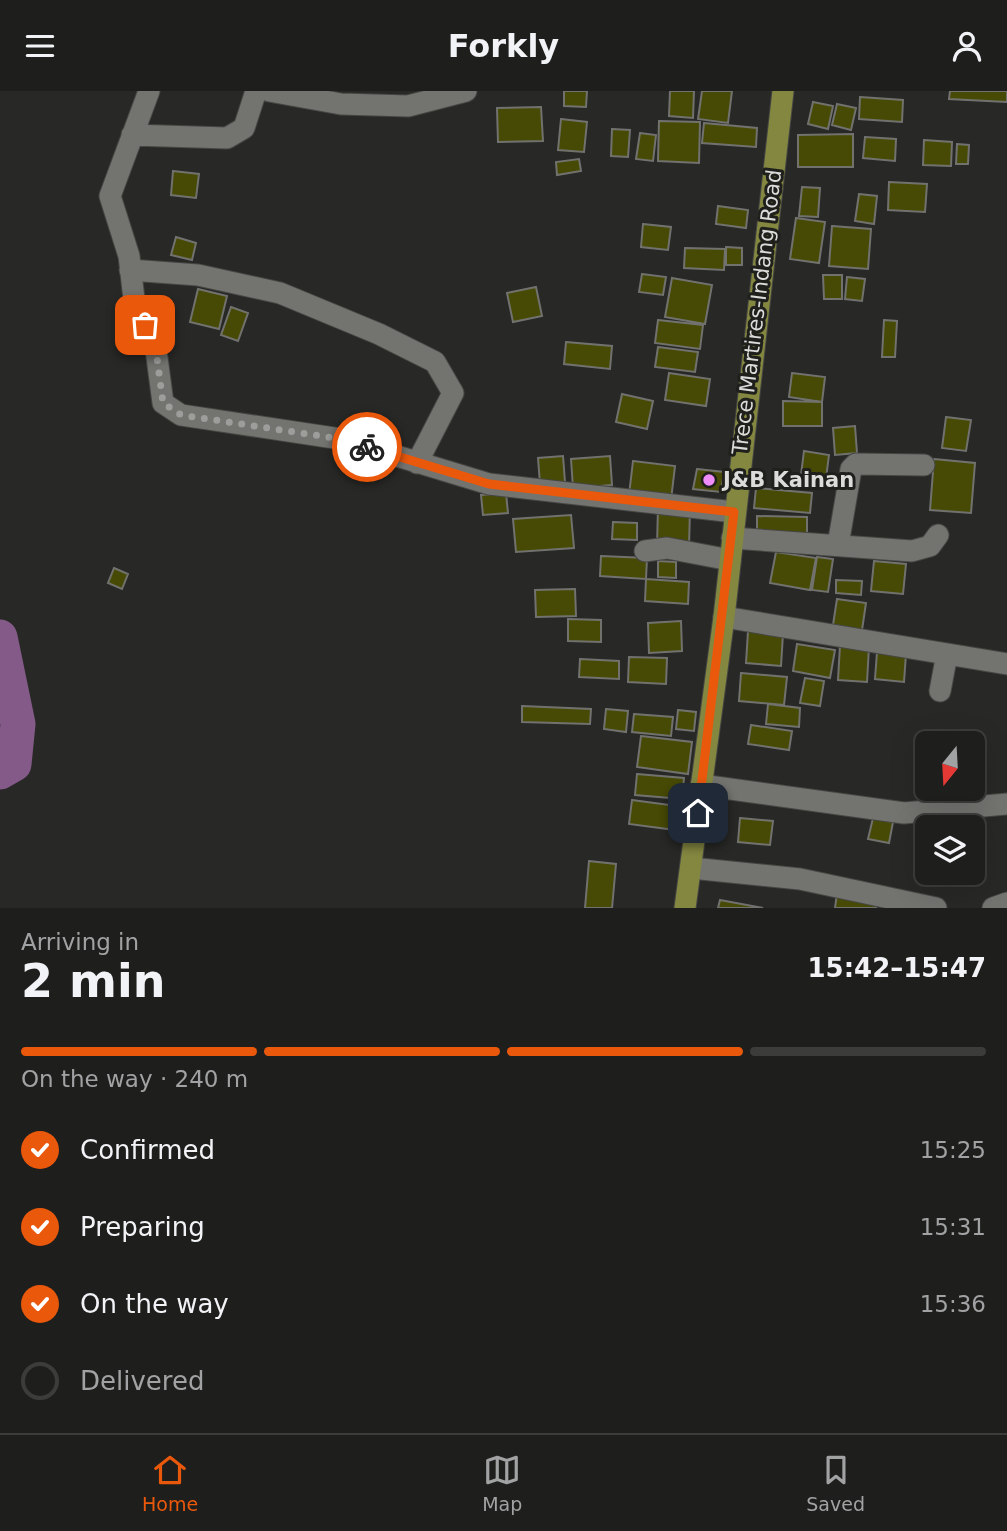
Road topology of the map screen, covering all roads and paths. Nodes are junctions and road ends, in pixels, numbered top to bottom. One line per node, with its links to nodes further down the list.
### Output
1 (149, 91): 6 (street)
2 (256, 91): 6 (street)
3 (269, 91): 4 (street)
4 (466, 91)
5 (783, 91): 10 (main road, Trece Martires-Indang Road)
6 (132, 135): 7 (street)
7 (130, 270): 8 (street); 8 (street)
8 (417, 463): 10 (street)
9 (924, 465): 13 (street)
10 (734, 512): 12 (main road, Trece Martires-Indang Road)
11 (938, 535): 13 (street)
12 (732, 538): 13 (street); 15 (main road, Trece Martires-Indang Road)
13 (838, 545)
14 (645, 551): 15 (street)
15 (730, 560): 16 (main road, Trece Martires-Indang Road)
16 (724, 617): 17 (street); 20 (main road, Trece Martires-Indang Road)
17 (947, 654): 18 (street); 19 (street)
18 (1007, 664)
19 (940, 691)
20 (701, 785): 21 (street); 22 (main road, Trece Martires-Indang Road)
21 (1007, 804)
22 (691, 868): 24 (main road, Trece Martires-Indang Road); 25 (street)
23 (1007, 903): 26 (street)
24 (685, 908)
25 (936, 908)
26 (993, 908)

